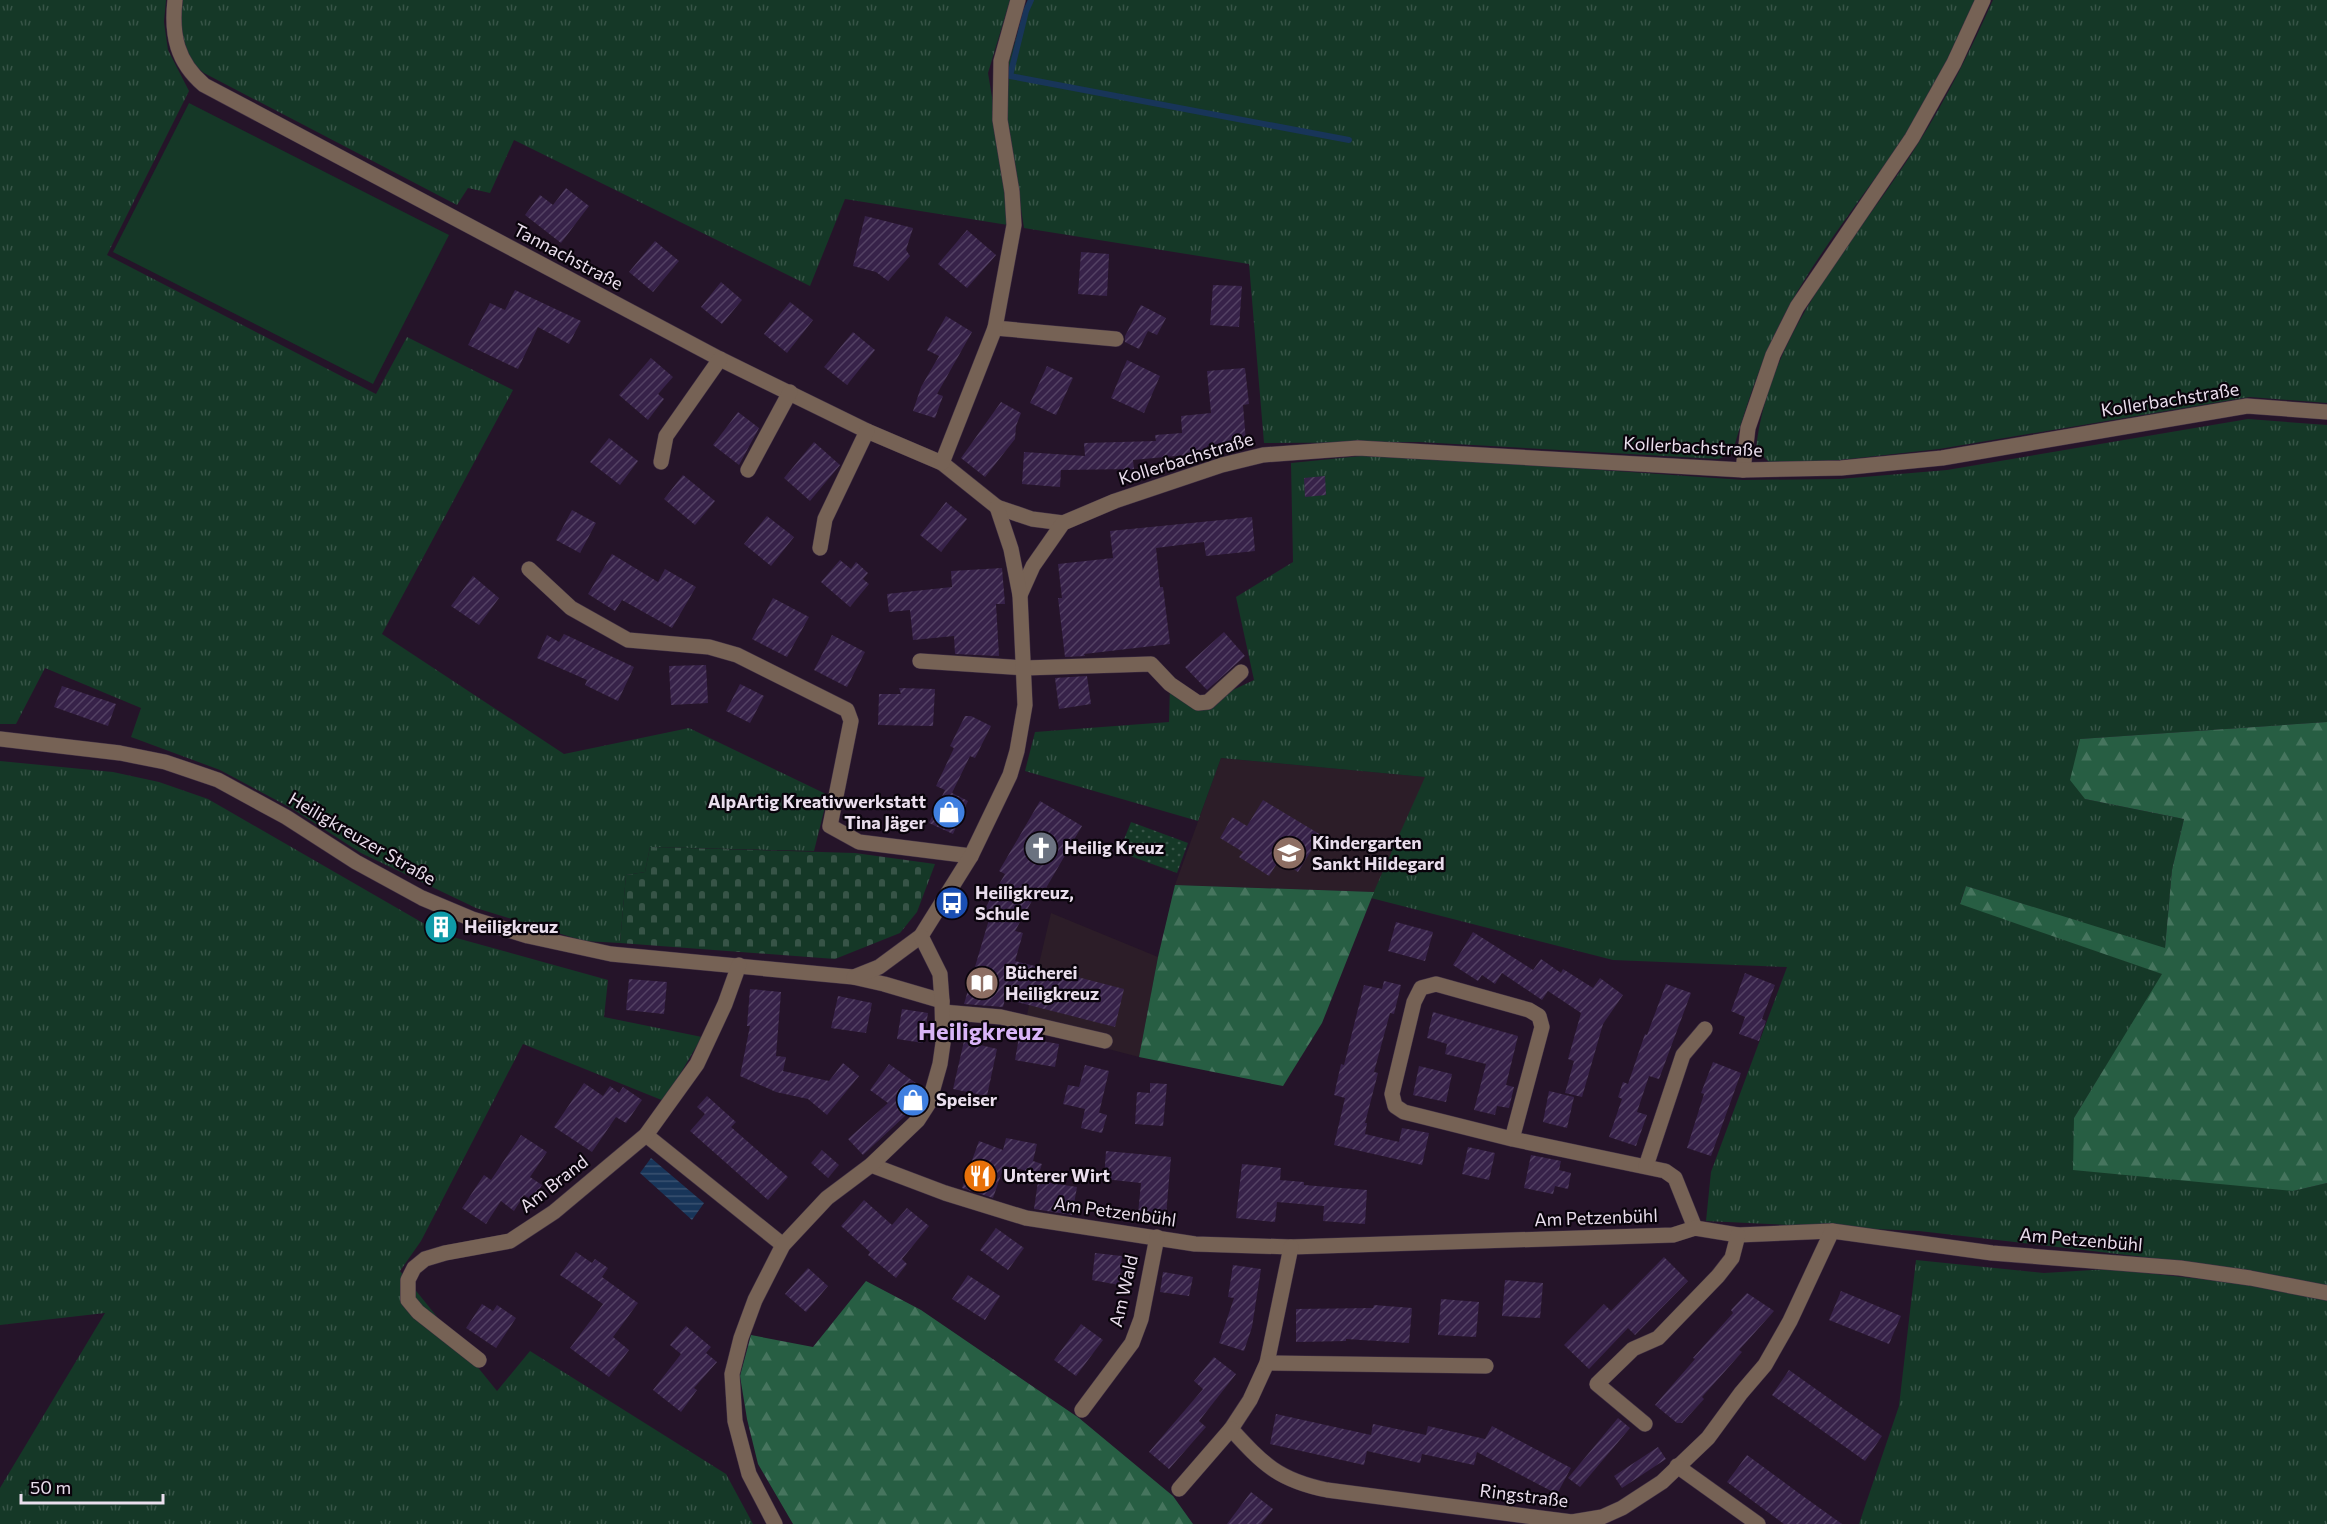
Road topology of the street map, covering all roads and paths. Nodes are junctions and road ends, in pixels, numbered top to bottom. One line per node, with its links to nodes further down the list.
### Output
1 (175, 0): 6 (street, Tannachstraße)
2 (1018, 0): 4 (street)
3 (1983, 0): 13 (street)
4 (995, 328): 5 (street); 11 (street)
5 (1116, 339)
6 (720, 359): 7 (street, Tannachstraße); 10 (street)
7 (790, 392): 9 (street, Tannachstraße); 12 (street)
8 (2327, 412): 13 (street, Kollerbachstraße)
9 (867, 431): 11 (street, Tannachstraße); 16 (street)
10 (661, 462)
11 (942, 464): 14 (street, Tannachstraße)
12 (748, 470)
13 (1743, 470): 15 (street, Kollerbachstraße)
14 (998, 507): 15 (street, Tannachstraße); 18 (street)
15 (1063, 523): 18 (street, Heiligkreuzer Straße)
16 (820, 548)
17 (529, 569): 23 (street)
18 (1020, 595): 20 (street, Heiligkreuzer Straße)
19 (920, 661): 20 (street)
20 (1024, 668): 21 (street); 23 (street, Heiligkreuzer Straße)
21 (1241, 672)
22 (0, 739): 25 (street, Heiligkreuzer Straße)
23 (971, 856): 24 (street, Heiligkreuzer Straße)
24 (921, 936): 26 (street, Heiligkreuzer Straße); 27 (street)
25 (739, 965): 26 (street, Heiligkreuzer Straße); 30 (street, Am Brand)
26 (853, 977): 27 (street, Heiligkreuzer Straße)
27 (943, 1006): 29 (street, Heiligkreuzer Straße); 32 (street)
28 (1705, 1029): 33 (street)
29 (1105, 1041)
30 (646, 1135): 38 (street); 41 (street, Am Brand)
31 (1512, 1139): 31 (street); 33 (street)
32 (871, 1165): 37 (street, Am Petzenbühl); 38 (street)
33 (1646, 1166): 34 (street)
34 (1695, 1228): 36 (street, Am Petzenbühl); 39 (street, Am Petzenbühl)
35 (1832, 1231): 36 (street, Am Petzenbühl); 40 (street, Am Petzenbühl); 47 (street, Ringstraße)
36 (1738, 1235): 45 (street)
37 (1156, 1237): 39 (street, Am Petzenbühl); 44 (street, Am Wald)
38 (783, 1245): 49 (street)
39 (1291, 1247): 42 (street)
40 (2327, 1293)
41 (479, 1360)
42 (1267, 1363): 43 (street); 46 (street)
43 (1486, 1366)
44 (1082, 1410)
45 (1646, 1424)
46 (1231, 1429): 47 (street, Ringstraße); 48 (street)
47 (1677, 1466): 50 (street)
48 (1179, 1489)
49 (775, 1524)
50 (1758, 1524)

